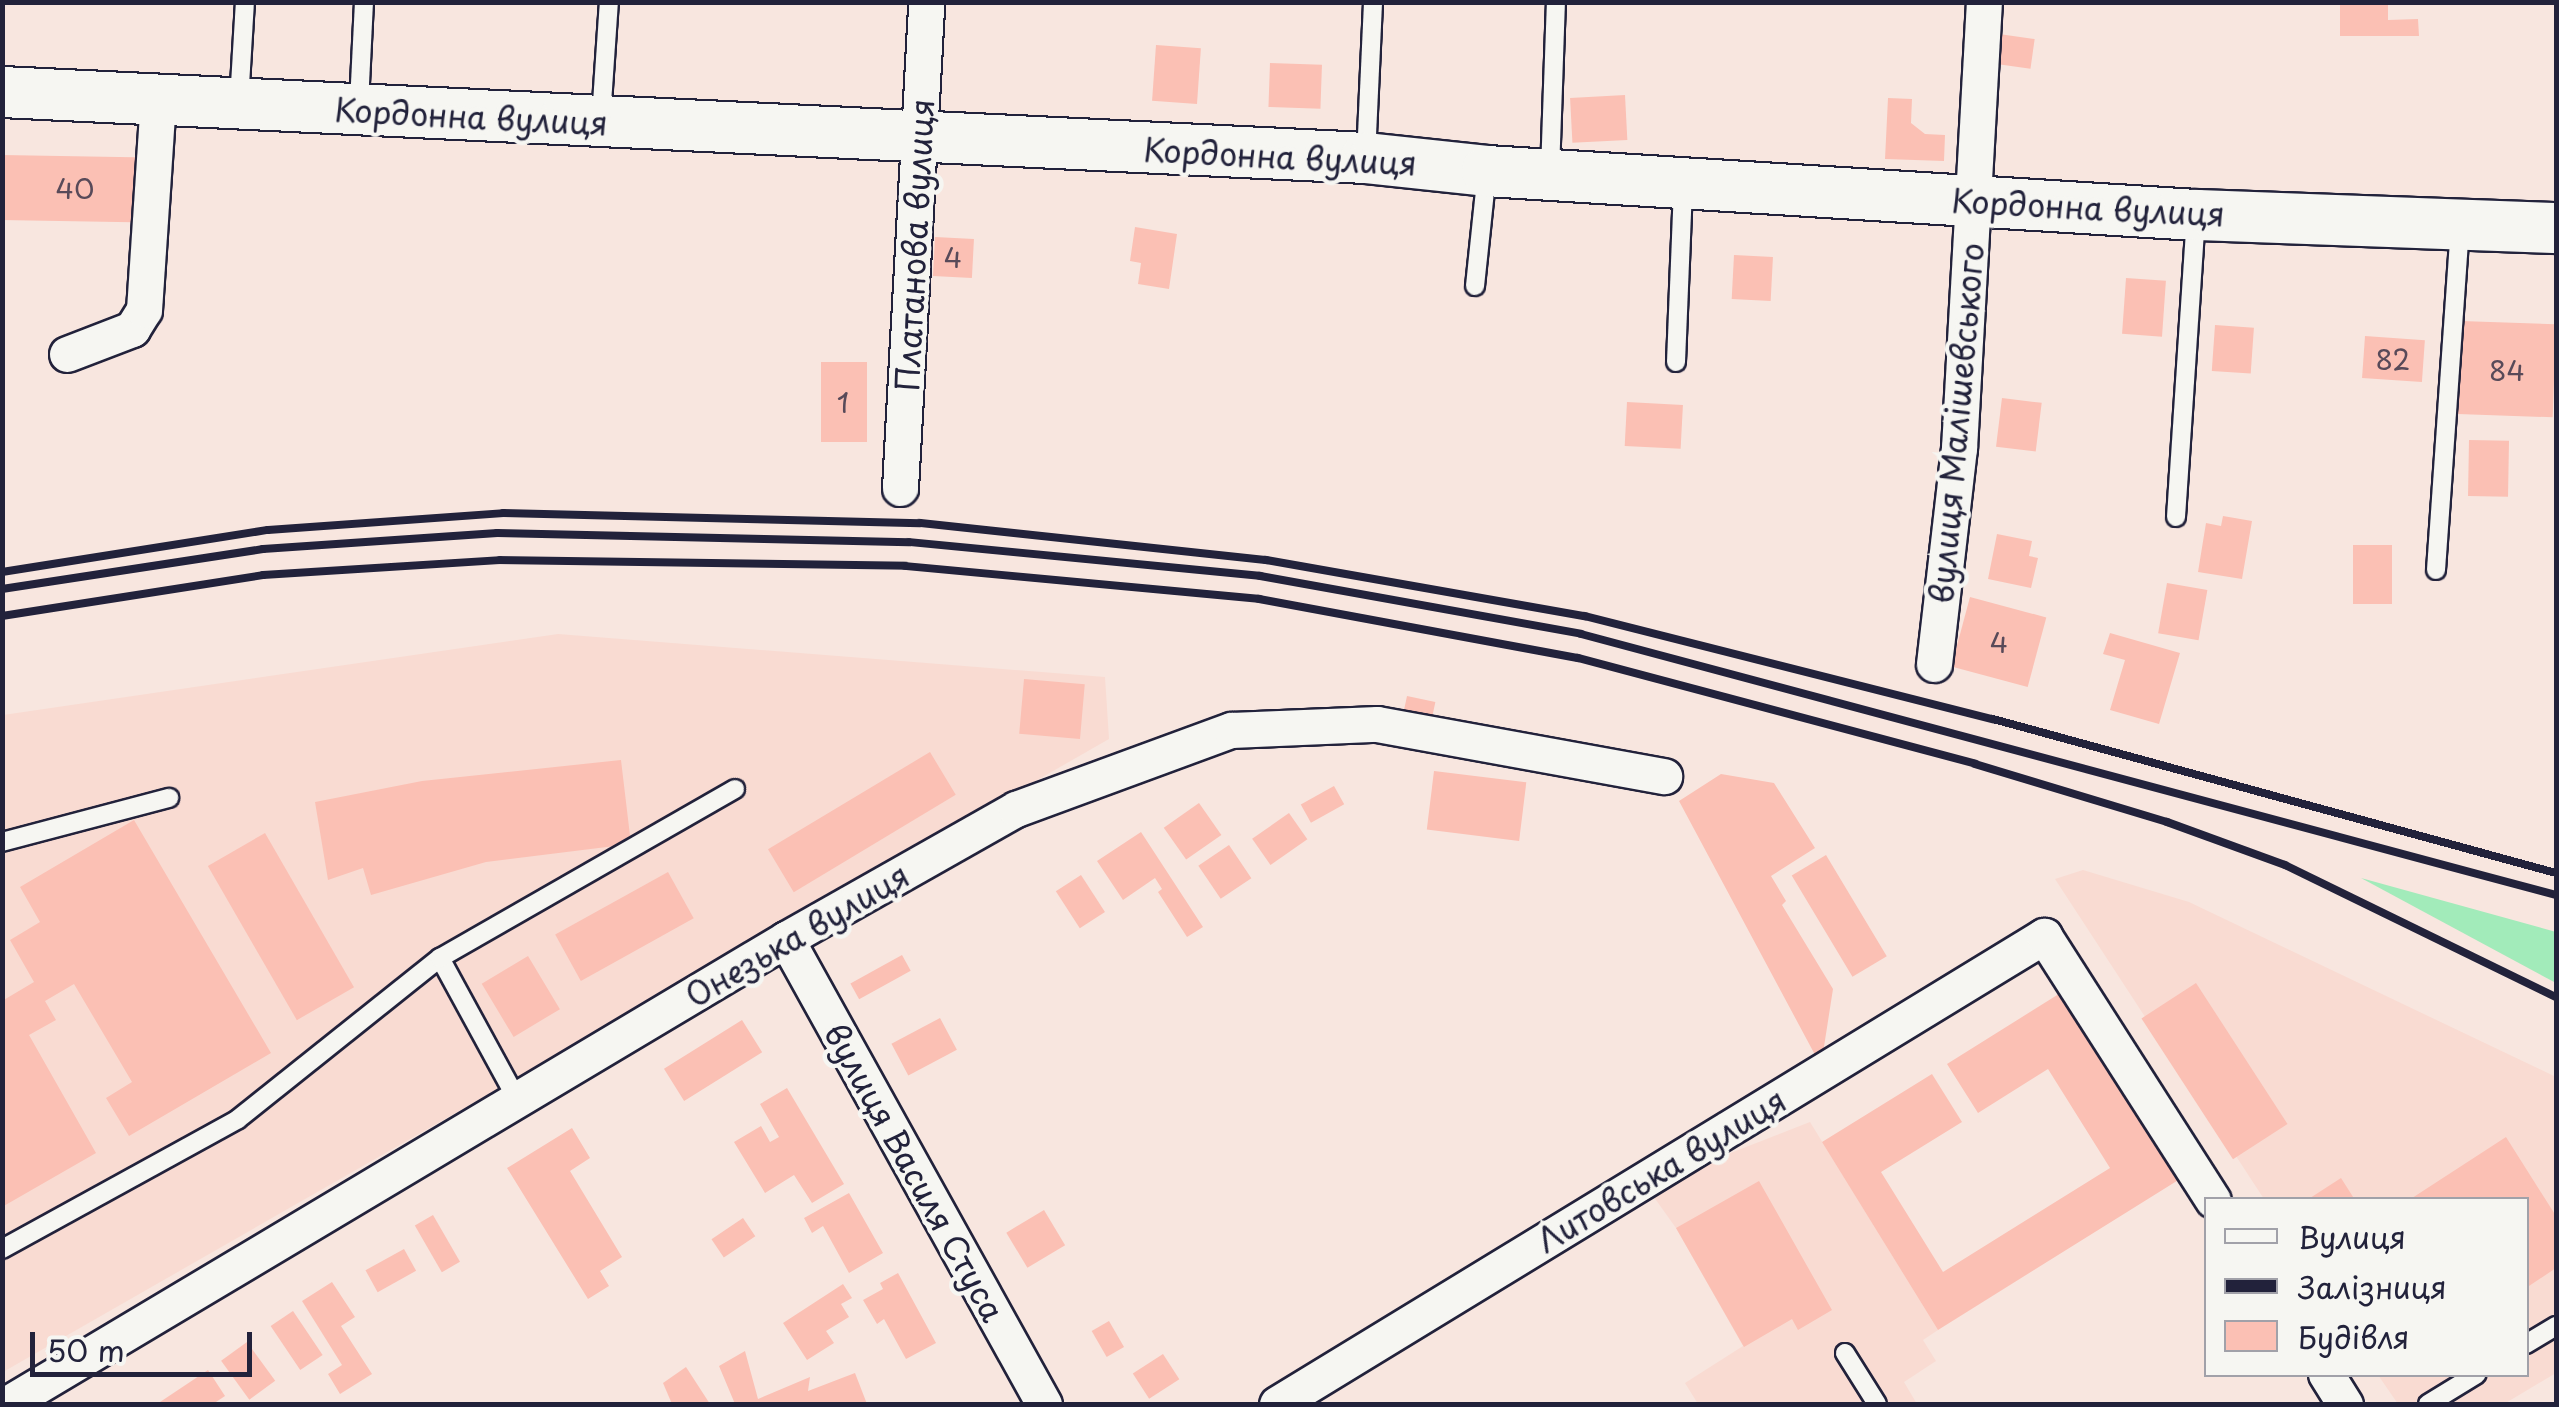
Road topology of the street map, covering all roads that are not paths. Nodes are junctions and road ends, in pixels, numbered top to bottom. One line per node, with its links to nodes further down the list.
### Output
1 (245, 2): 10 (lane)
2 (364, 2): 11 (lane)
3 (609, 2): 12 (lane)
4 (926, 2): 13 (street, Платанова вулиця)
5 (1373, 2): 14 (lane)
6 (1556, 2): 16 (lane)
7 (1984, 2): 18 (street, вулиця Малішевського)
8 (2, 92): 9 (main road, Кордонна вулиця)
9 (158, 100): 10 (main road, Кордонна вулиця); 23 (street)
10 (239, 104): 11 (main road, Кордонна вулиця)
11 (358, 110): 12 (main road, Кордонна вулиця)
12 (601, 124): 13 (main road, Кордонна вулиця)
13 (919, 138): 14 (main road, Кордонна вулиця); 25 (street, Платанова вулиця)
14 (1366, 158): 15 (main road, Кордонна вулиця)
15 (1487, 171): 16 (main road, Кордонна вулиця); 22 (lane)
16 (1550, 175): 17 (main road, Кордонна вулиця)
17 (1684, 182): 18 (main road, Кордонна вулиця); 24 (lane)
18 (1974, 201): 19 (main road, Кордонна вулиця); 28 (street, вулиця Малішевського)
19 (2196, 214): 20 (main road, Кордонна вулиця); 26 (lane)
20 (2461, 223): 21 (main road, Кордонна вулиця); 27 (lane)
21 (2556, 228)
22 (1475, 286)
23 (67, 354)
24 (1676, 362)
25 (900, 488)
26 (2176, 516)
27 (2436, 570)
28 (1934, 664)
29 (1664, 776): 33 (street, Онезька вулиця)
30 (735, 788): 34 (lane)
31 (169, 798): 32 (lane)
32 (2, 842)
33 (786, 939): 35 (street, Онезька вулиця); 44 (street, вулиця Василя Стуса)
34 (440, 958): 35 (lane); 37 (lane)
35 (517, 1099): 43 (street, Онезька вулиця)
36 (2212, 1197): 45 (street, Литовська вулиця)
37 (2, 1250)
38 (2556, 1326): 39 (lane)
39 (2529, 1342)
40 (1845, 1354): 46 (lane)
41 (2328, 1377): 47 (street)
42 (2471, 1377): 48 (lane)
43 (7, 1404)
44 (1044, 1404)
45 (1277, 1404)
46 (1877, 1404)
47 (2345, 1404)
48 (2428, 1404)

